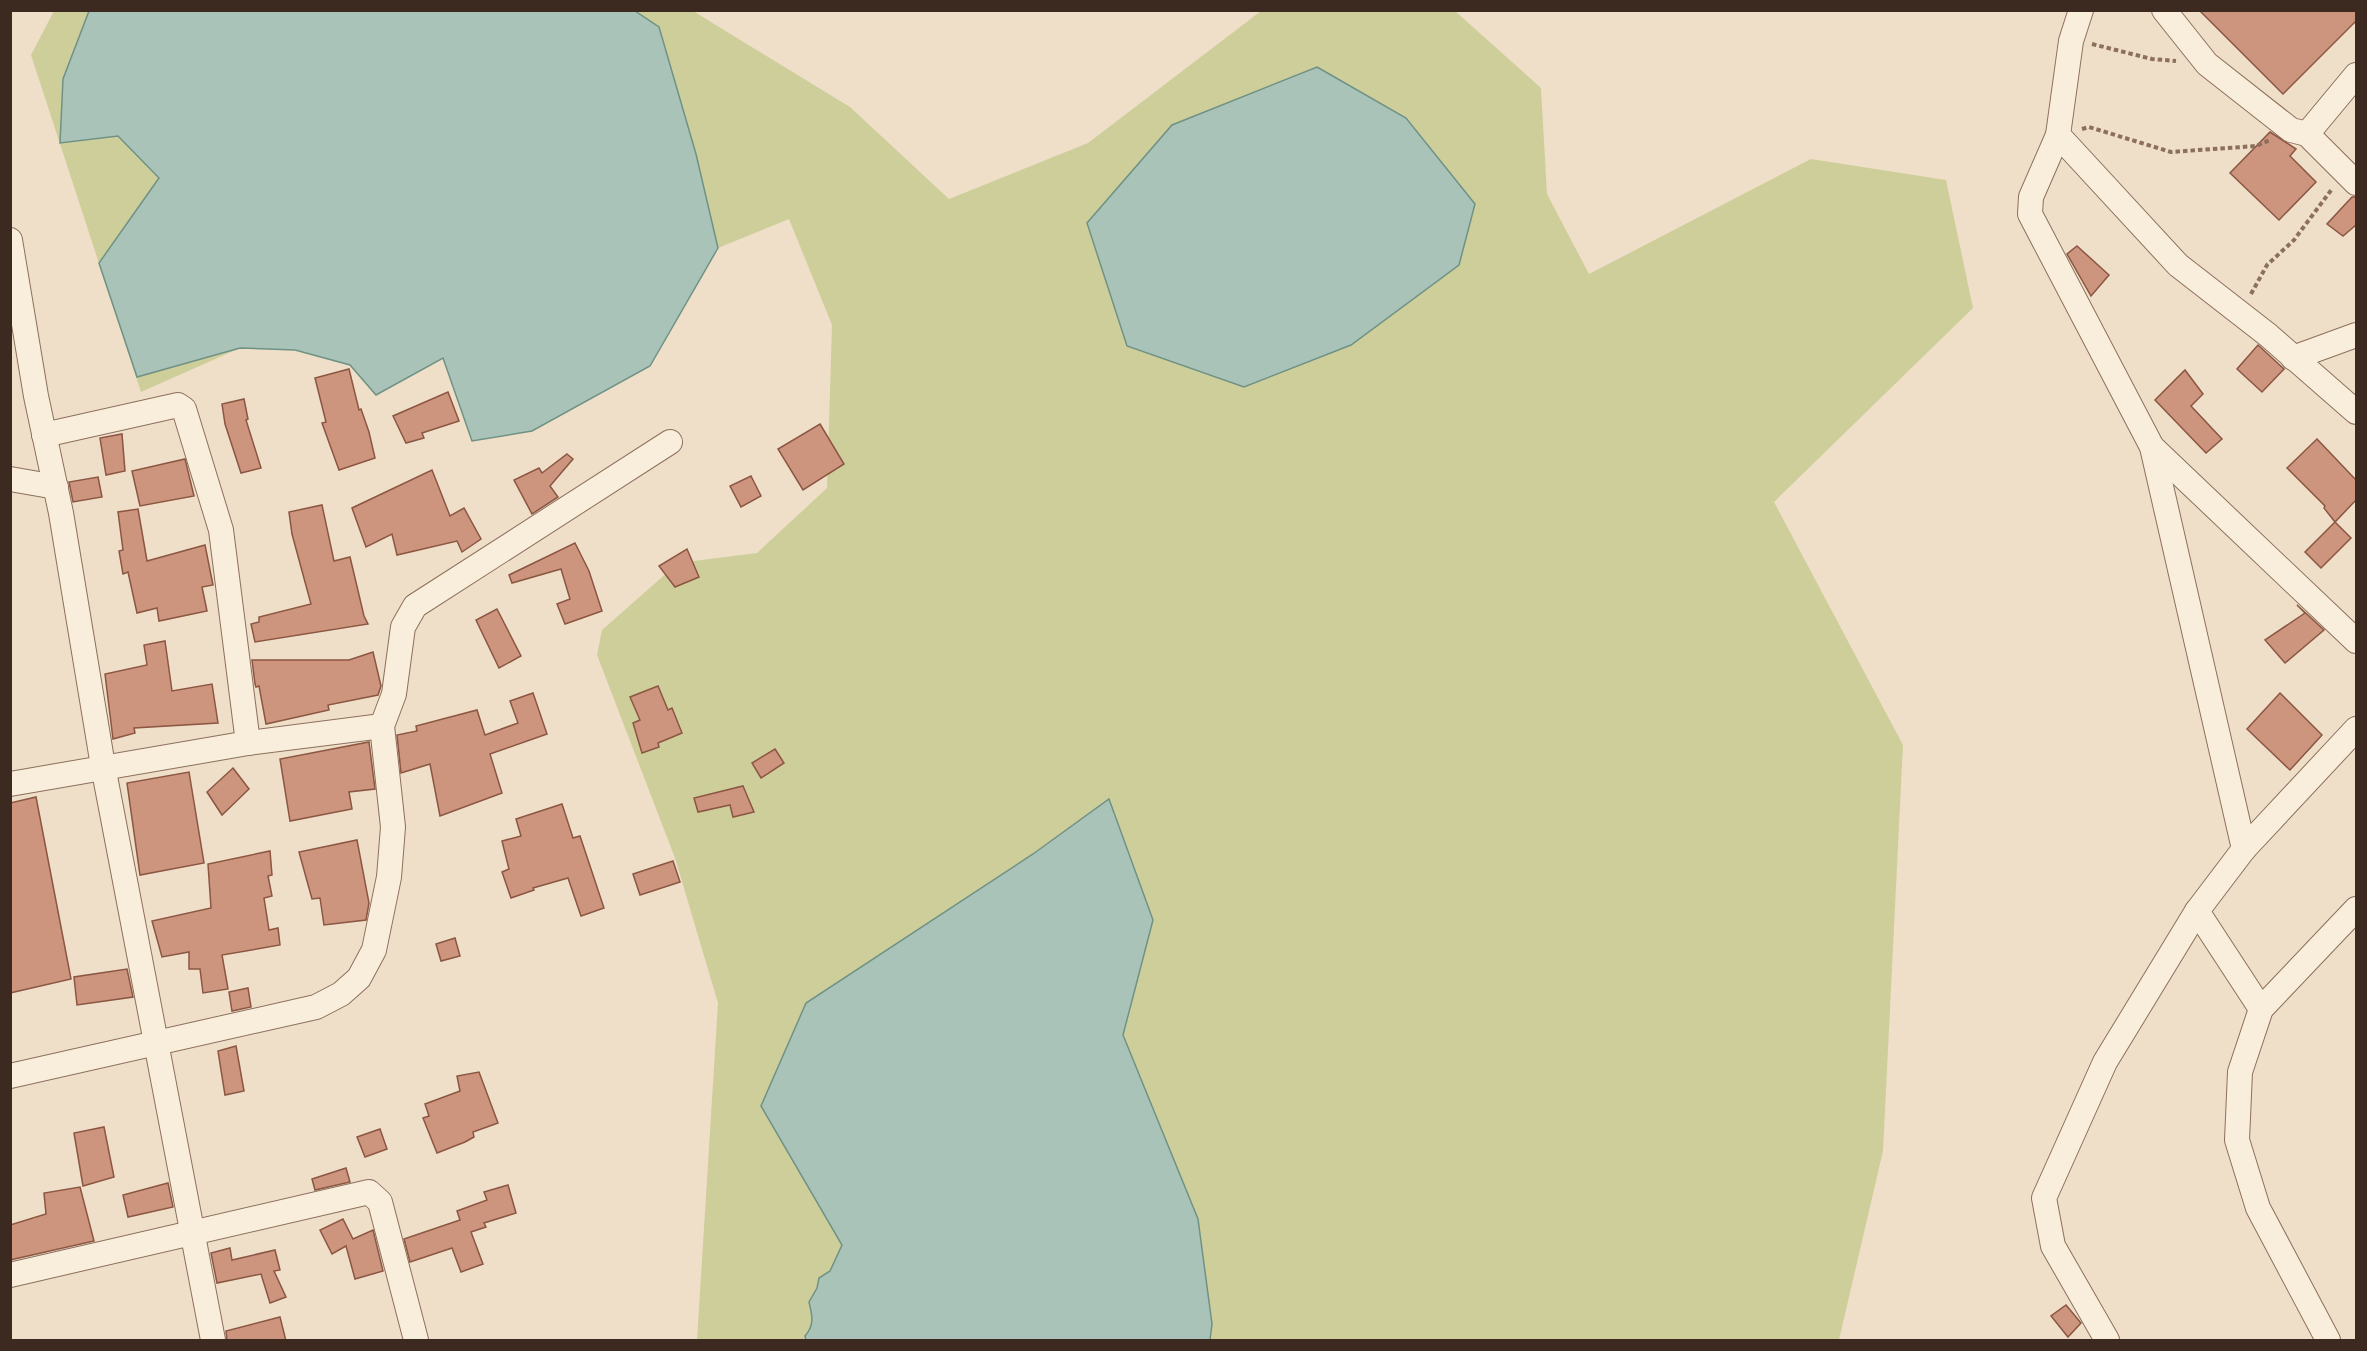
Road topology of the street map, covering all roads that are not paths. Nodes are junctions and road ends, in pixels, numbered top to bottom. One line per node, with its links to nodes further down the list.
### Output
1 (2081, 10): 5 (street)
2 (2164, 10): 4 (street)
3 (2356, 75): 4 (street)
4 (2299, 132): 6 (street)
5 (2058, 135): 9 (street); 13 (street)
6 (2350, 177)
7 (10, 240): 11 (street)
8 (2356, 335): 9 (street)
9 (2293, 358): 10 (street)
10 (2356, 412)
11 (44, 435): 15 (street); 19 (street)
12 (670, 442): 17 (street)
13 (2152, 447): 16 (street); 22 (street)
14 (10, 478): 15 (street)
15 (56, 487): 20 (street)
16 (2356, 641)
17 (382, 726): 19 (street); 26 (street)
18 (2356, 729): 22 (street)
19 (248, 743): 20 (street)
20 (103, 766): 21 (street); 26 (street)
21 (10, 783)
22 (2244, 849): 24 (street)
23 (2356, 909): 25 (street)
24 (2197, 911): 25 (street); 32 (street)
25 (2261, 1009): 33 (street)
26 (155, 1046): 27 (street); 28 (street)
27 (10, 1076)
28 (192, 1235): 29 (street); 30 (street); 31 (street)
29 (10, 1275)
30 (413, 1340)
31 (213, 1341)
32 (2107, 1341)
33 (2328, 1341)

